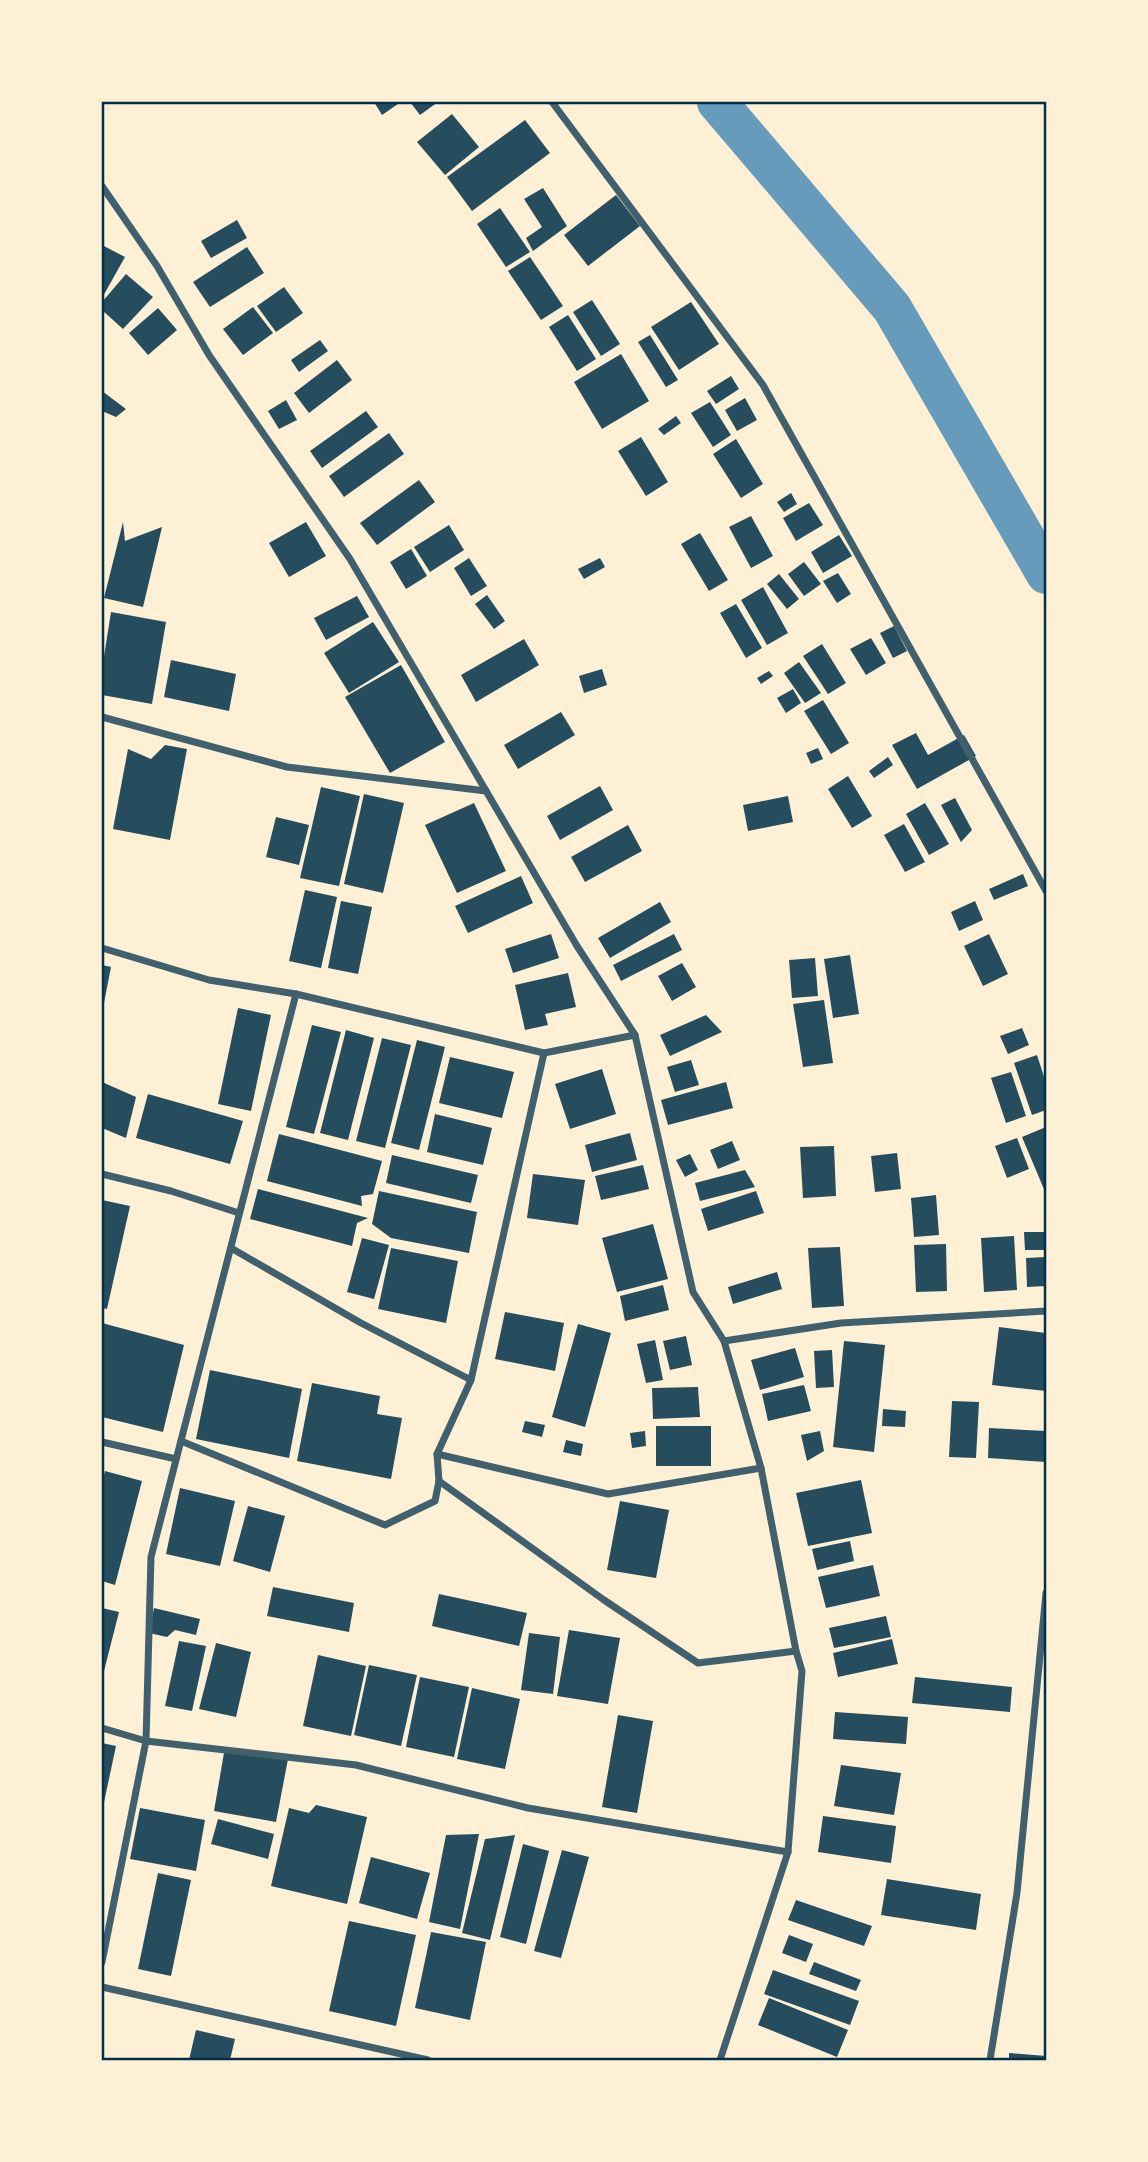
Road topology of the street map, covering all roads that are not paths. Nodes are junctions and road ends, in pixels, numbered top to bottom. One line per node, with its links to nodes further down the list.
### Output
1 (552, 102): 5 (street)
2 (102, 186): 4 (street)
3 (102, 718): 4 (street)
4 (486, 790): 8 (street)
5 (1046, 891)
6 (102, 947): 7 (street)
7 (296, 994): 9 (street); 11 (street)
8 (635, 1035): 9 (street); 14 (street)
9 (544, 1053): 15 (street)
10 (102, 1174): 11 (street)
11 (239, 1213): 12 (street)
12 (231, 1248): 15 (street); 16 (street)
13 (1046, 1311): 14 (street)
14 (724, 1341): 20 (street)
15 (471, 1380): 18 (street)
16 (181, 1441): 19 (street); 21 (street)
17 (102, 1442): 19 (street)
18 (437, 1454): 20 (street); 21 (street)
19 (176, 1459): 25 (street)
20 (761, 1468): 23 (street)
21 (439, 1481): 23 (street)
22 (1046, 1593): 31 (street)
23 (796, 1651): 26 (street)
24 (102, 1728): 25 (street)
25 (146, 1741): 26 (street); 27 (street)
26 (788, 1852): 30 (street)
27 (102, 1962)
28 (102, 1987): 29 (street)
29 (428, 2060)
30 (720, 2060)
31 (990, 2060)

